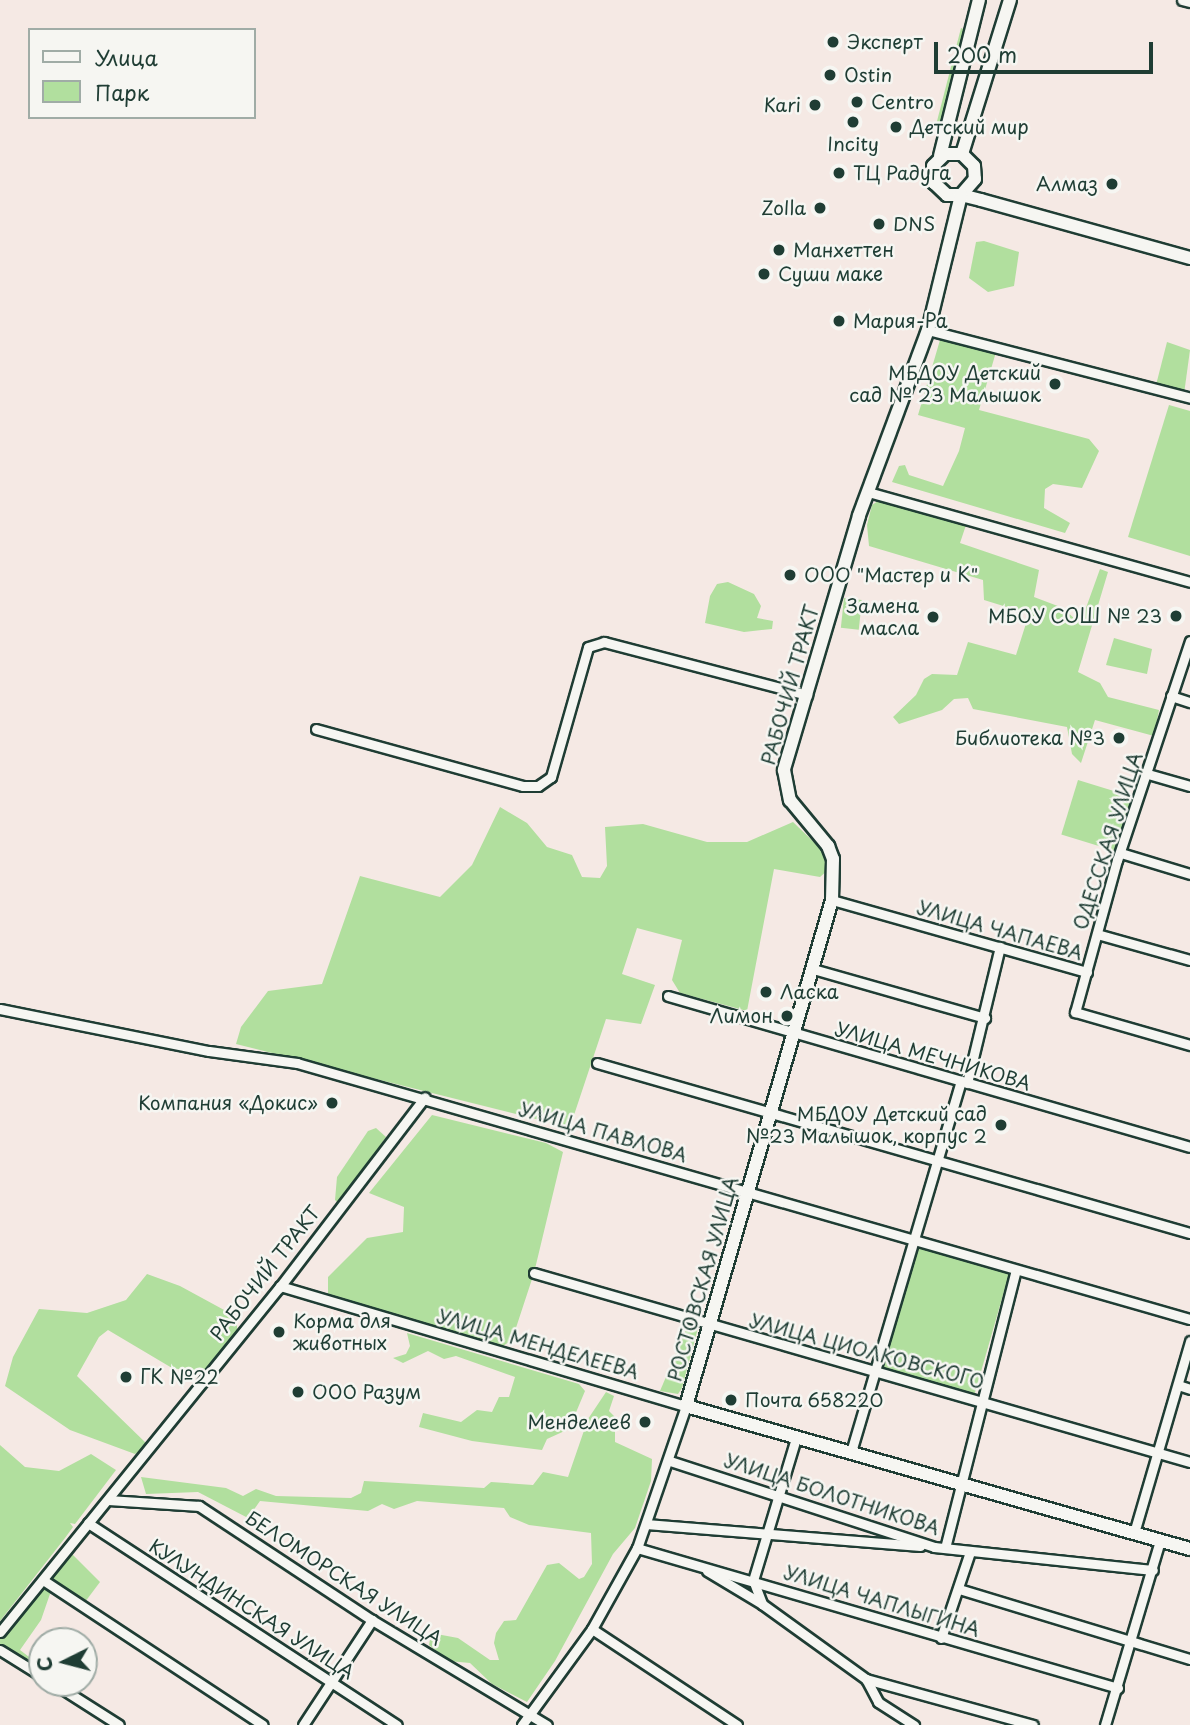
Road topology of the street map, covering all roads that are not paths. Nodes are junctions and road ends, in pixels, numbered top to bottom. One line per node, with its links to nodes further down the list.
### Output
1 (979, 0): 5 (street)
2 (1010, 0): 6 (street)
3 (1182, 0): 4 (street)
4 (1190, 2)
5 (945, 135): 6 (street); 7 (street)
6 (961, 149): 7 (street); 8 (street)
7 (940, 156): 9 (street)
8 (972, 185): 10 (street); 11 (street)
9 (942, 192): 10 (street); 12 (street)
10 (961, 195): 11 (street); 12 (street, РАБОЧИЙ ТРАКТ)
11 (981, 200): 13 (street)
12 (956, 218): 14 (street, РАБОЧИЙ ТРАКТ)
13 (1190, 258)
14 (929, 330): 15 (street); 16 (street, РАБОЧИЙ ТРАКТ)
15 (1190, 398)
16 (868, 492): 17 (street); 19 (street, РАБОЧИЙ ТРАКТ)
17 (1190, 582)
18 (1190, 640): 20 (street, ОДЕССКАЯ УЛИЦА)
19 (807, 695): 22 (street); 24 (street, РАБОЧИЙ ТРАКТ)
20 (1171, 696): 21 (street); 23 (street, ОДЕССКАЯ УЛИЦА)
21 (1190, 702)
22 (316, 729)
23 (1148, 774): 25 (street); 26 (street, ОДЕССКАЯ УЛИЦА)
24 (784, 785): 28 (street, РОСТОВСКАЯ УЛИЦА)
25 (1190, 786)
26 (1121, 853): 27 (street); 29 (street, ОДЕССКАЯ УЛИЦА)
27 (1190, 874)
28 (832, 900): 30 (street, УЛИЦА ЧАПАЕВА); 32 (street, РОСТОВСКАЯ УЛИЦА)
29 (1097, 933): 31 (street); 33 (street, ОДЕССКАЯ УЛИЦА)
30 (1000, 947): 33 (street, УЛИЦА ЧАПАЕВА); 36 (street)
31 (1190, 960)
32 (813, 969): 36 (street); 37 (street, РОСТОВСКАЯ УЛИЦА)
33 (1087, 972): 38 (street, УЛИЦА ЧАПАЕВА)
34 (668, 996): 37 (street, УЛИЦА МЕЧНИКОВА)
35 (0, 1009): 41 (street, УЛИЦА ПАВЛОВА)
36 (985, 1018): 40 (street)
37 (794, 1035): 40 (street, УЛИЦА МЕЧНИКОВА); 42 (street, РОСТОВСКАЯ УЛИЦА)
38 (1190, 1045)
39 (597, 1063): 42 (street)
40 (964, 1082): 43 (street, УЛИЦА МЕЧНИКОВА); 44 (street)
41 (425, 1097): 45 (street, УЛИЦА ПАВЛОВА); 50 (street, РАБОЧИЙ ТРАКТ)
42 (772, 1114): 44 (street); 45 (street, РОСТОВСКАЯ УЛИЦА)
43 (1190, 1147)
44 (935, 1160): 46 (street); 47 (street)
45 (747, 1193): 47 (street, УЛИЦА ПАВЛОВА); 52 (street, РОСТОВСКАЯ УЛИЦА)
46 (1190, 1233)
47 (912, 1241): 48 (street, УЛИЦА ПАВЛОВА); 54 (street)
48 (1016, 1270): 51 (street, УЛИЦА ПАВЛОВА); 57 (street)
49 (534, 1273): 52 (street, УЛИЦА ЦИОЛКОВСКОГО)
50 (280, 1286): 58 (street, УЛИЦА МЕНДЕЛЕЕВА); 66 (street, РАБОЧИЙ ТРАКТ)
51 (1190, 1319)
52 (709, 1326): 54 (street, УЛИЦА ЦИОЛКОВСКОГО); 58 (street, РОСТОВСКАЯ УЛИЦА)
53 (1190, 1341): 55 (street)
54 (873, 1372): 57 (street, УЛИЦА ЦИОЛКОВСКОГО); 60 (street)
55 (1178, 1385): 56 (street); 61 (street)
56 (1190, 1389)
57 (982, 1401): 61 (street, УЛИЦА ЦИОЛКОВСКОГО); 64 (street)
58 (686, 1406): 59 (street, УЛИЦА МЕНДЕЛЕЕВА); 62 (street, РОСТОВСКАЯ УЛИЦА)
59 (796, 1438): 60 (street, УЛИЦА МЕНДЕЛЕЕВА); 65 (street)
60 (851, 1452): 64 (street, УЛИЦА МЕНДЕЛЕЕВА)
61 (1157, 1452): 63 (street, УЛИЦА ЦИОЛКОВСКОГО); 69 (street)
62 (670, 1461): 65 (street, УЛИЦА БОЛОТНИКОВА); 68 (street, РОСТОВСКАЯ УЛИЦА)
63 (1190, 1462)
64 (961, 1484): 69 (street, УЛИЦА МЕНДЕЛЕЕВА); 72 (street)
65 (778, 1494): 70 (street); 72 (street, УЛИЦА БОЛОТНИКОВА)
66 (109, 1500): 67 (street, РАБОЧИЙ ТРАКТ); 82 (street, БЕЛОМОРСКАЯ УЛИЦА)
67 (88, 1523): 78 (street, РАБОЧИЙ ТРАКТ); 91 (street, КУЛУНДИНСКАЯ УЛИЦА)
68 (646, 1524): 70 (street); 73 (street, РОСТОВСКАЯ УЛИЦА)
69 (1134, 1533): 71 (street, УЛИЦА МЕНДЕЛЕЕВА)
70 (766, 1535): 72 (street); 79 (street)
71 (1160, 1541): 74 (street, УЛИЦА МЕНДЕЛЕЕВА); 77 (street)
72 (939, 1547): 75 (street, УЛИЦА БОЛОТНИКОВА)
73 (637, 1548): 76 (street, УЛИЦА ЧАПЛЫГИНА); 83 (street, РОСТОВСКАЯ УЛИЦА)
74 (1190, 1549)
75 (970, 1552): 77 (street, УЛИЦА БОЛОТНИКОВА); 80 (street)
76 (701, 1566): 79 (street, УЛИЦА ЧАПЛЫГИНА); 81 (street)
77 (1153, 1570): 86 (street)
78 (43, 1580): 84 (street, РАБОЧИЙ ТРАКТ); 96 (street)
79 (754, 1580): 81 (street); 85 (street, УЛИЦА ЧАПЛЫГИНА)
80 (959, 1589): 85 (street); 86 (street)
81 (762, 1604): 90 (street)
82 (372, 1620): 91 (street); 94 (street, БЕЛОМОРСКАЯ УЛИЦА)
83 (592, 1629): 94 (street, РОСТОВСКАЯ УЛИЦА); 101 (street)
84 (0, 1632)
85 (941, 1638): 92 (street, УЛИЦА ЧАПЛЫГИНА)
86 (1133, 1643): 88 (street); 92 (street)
87 (0, 1650): 89 (street)
88 (1190, 1659)
89 (28, 1667)
90 (866, 1679): 102 (street); 103 (street)
91 (331, 1682): 97 (street); 98 (street, КУЛУНДИНСКАЯ УЛИЦА)
92 (1118, 1688): 104 (street)
93 (74, 1697): 95 (street)
94 (530, 1714): 99 (street, РОСТОВСКАЯ УЛИЦА); 100 (street, БЕЛОМОРСКАЯ УЛИЦА)
95 (118, 1725)
96 (263, 1725)
97 (303, 1725)
98 (397, 1725)
99 (522, 1725)
100 (547, 1725)
101 (737, 1725)
102 (914, 1725)
103 (1033, 1725)
104 (1105, 1725)

